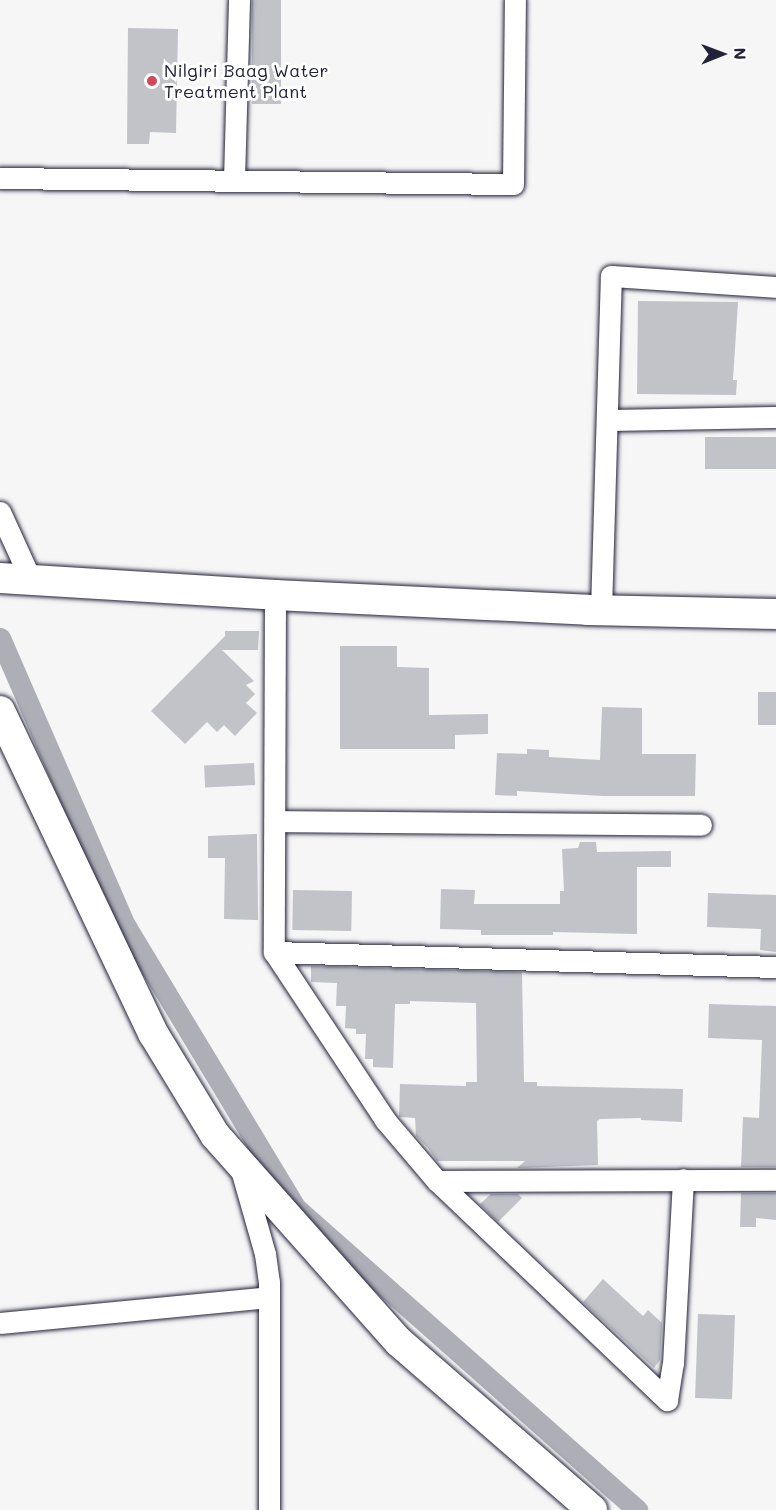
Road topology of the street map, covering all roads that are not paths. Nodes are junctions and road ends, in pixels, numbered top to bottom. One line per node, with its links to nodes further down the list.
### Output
1 (239, 0): 4 (street)
2 (515, 0): 4 (street)
3 (0, 178): 4 (street)
4 (234, 180)
5 (776, 287): 7 (street)
6 (776, 417): 7 (street)
7 (607, 420): 12 (street)
8 (0, 512): 10 (street)
9 (0, 578): 10 (street)
10 (31, 580): 11 (street)
11 (275, 595): 12 (street); 15 (street)
12 (601, 610): 13 (street)
13 (776, 614)
14 (0, 711): 19 (street)
15 (275, 821): 16 (street); 17 (street)
16 (701, 825)
17 (274, 952): 18 (street); 22 (street)
18 (776, 967)
19 (239, 1163): 23 (street); 26 (street)
20 (683, 1179): 21 (street); 22 (street); 22 (street)
21 (776, 1180)
22 (438, 1181)
23 (269, 1298): 24 (street); 25 (street)
24 (0, 1323)
25 (269, 1510)
26 (591, 1510)

